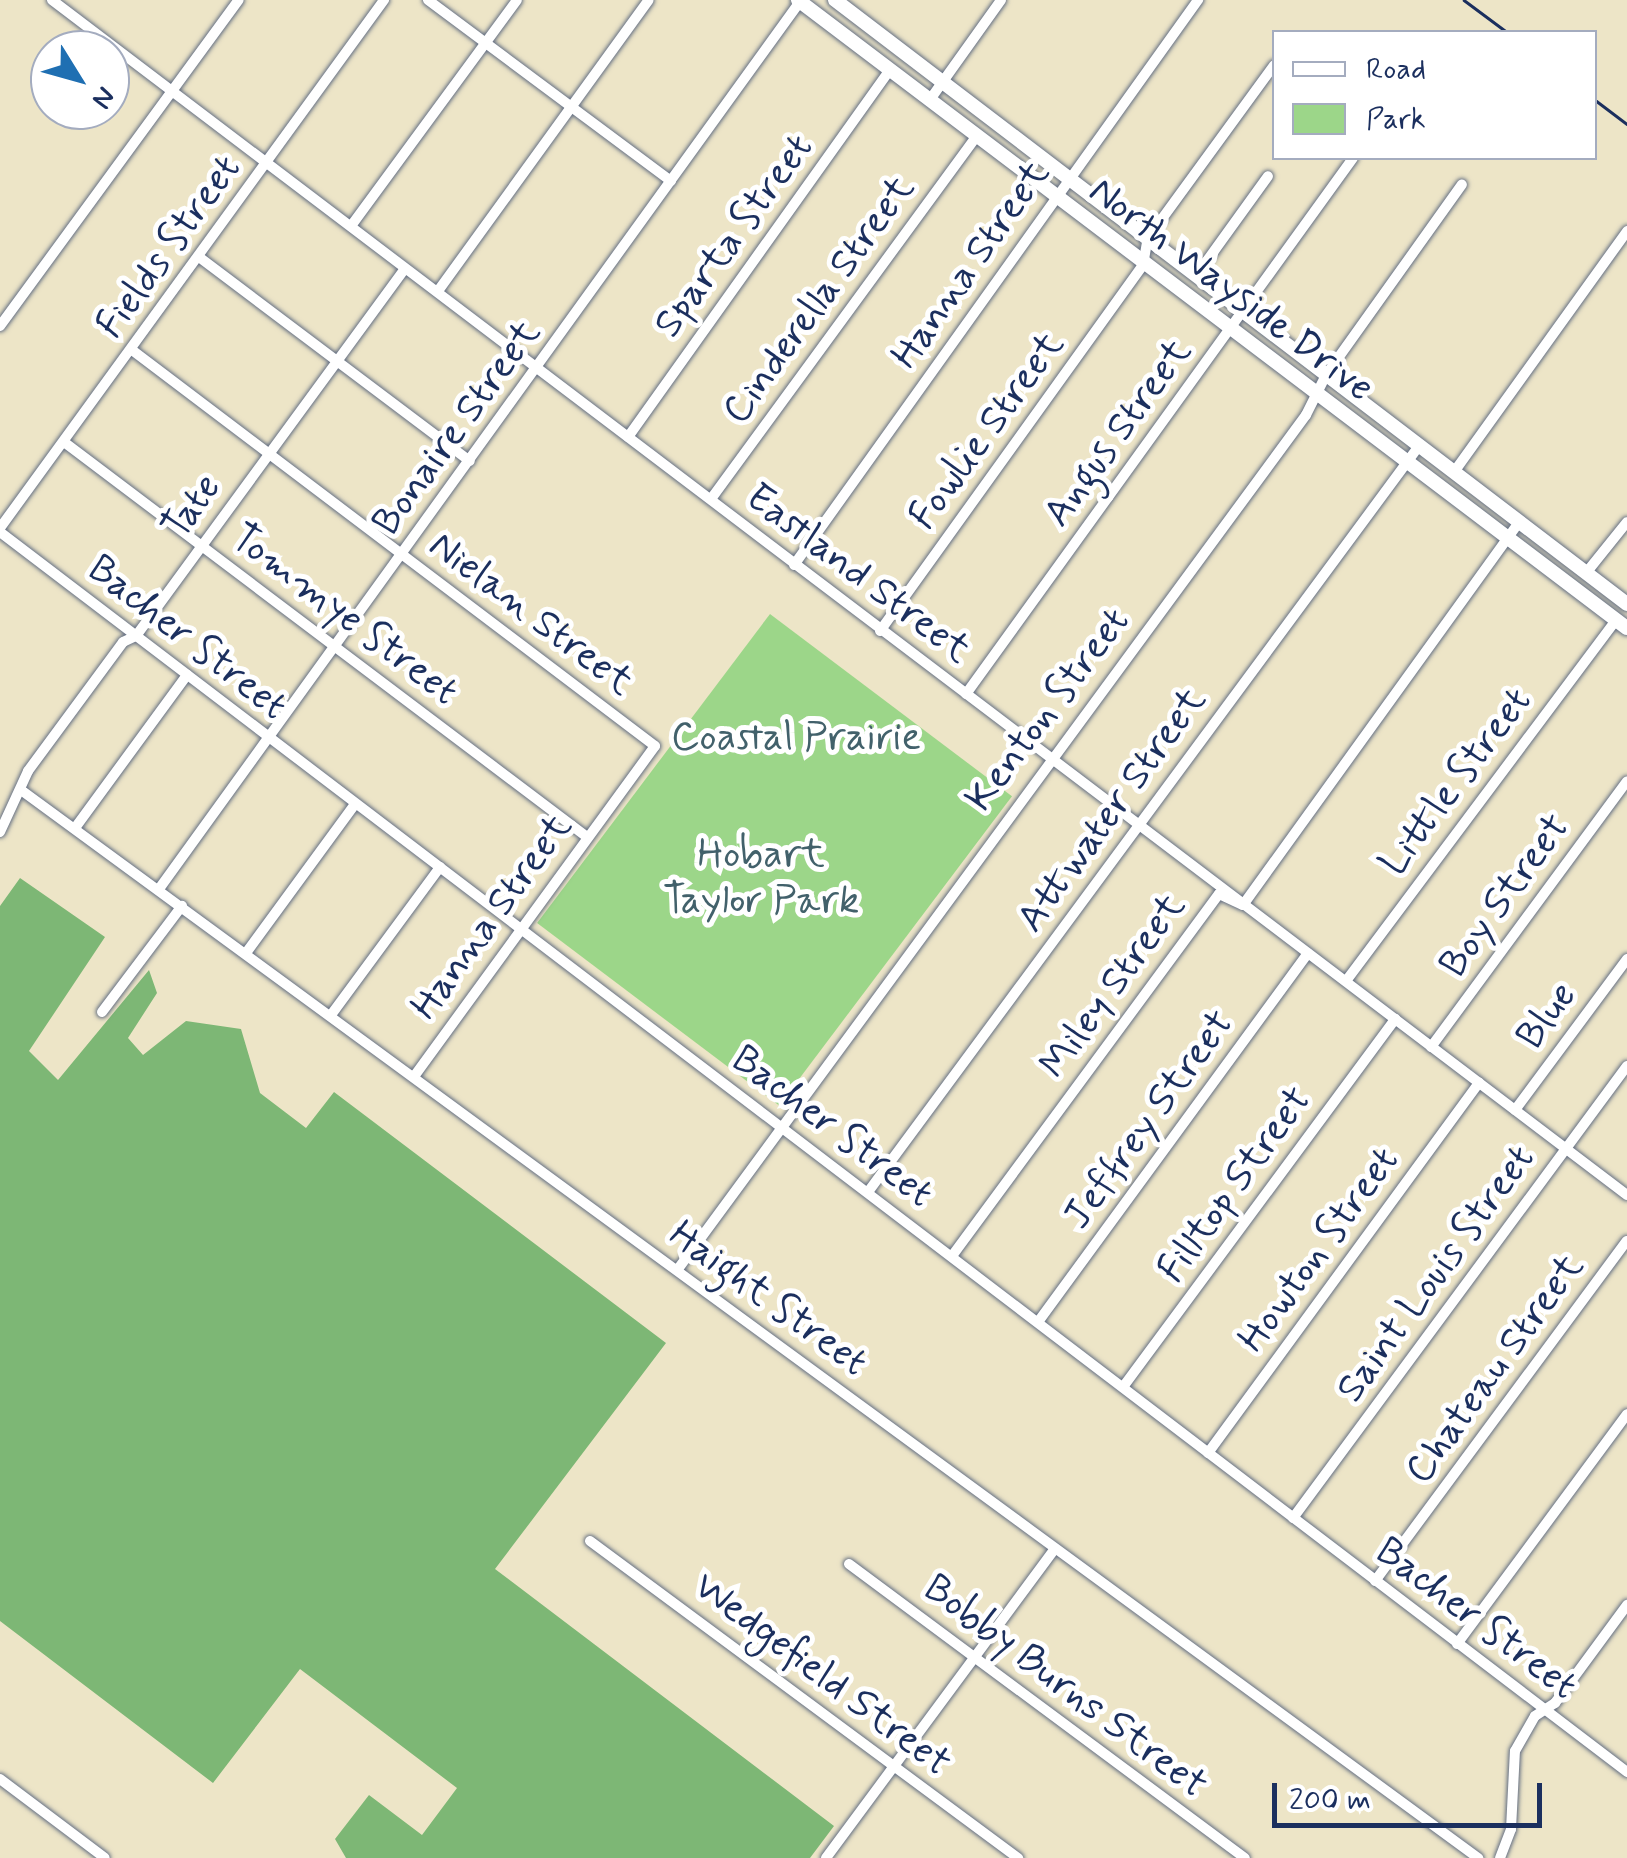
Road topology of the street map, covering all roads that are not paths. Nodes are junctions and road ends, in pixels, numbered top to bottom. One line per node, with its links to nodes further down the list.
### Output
1 (239, 0): 15 (street)
2 (384, 0): 20 (street, Fields Street)
3 (428, 0): 11 (street)
4 (518, 0): 11 (street)
5 (650, 0): 17 (street)
6 (835, 0): 14 (main road, North Wayside Drive)
7 (1001, 0): 14 (street)
8 (1198, 0): 22 (street, Hanna Street)
9 (800, 1): 13 (main road, North Wayside Drive); 23 (street, Bonaire Street)
10 (58, 2): 15 (street, Eastland Street)
11 (485, 44): 17 (street); 26 (street)
12 (1272, 69): 28 (street)
13 (889, 71): 16 (main road, North Wayside Drive); 42 (street, Sparta Street)
14 (942, 82): 16 (street); 22 (main road, North Wayside Drive)
15 (173, 91): 20 (street, Eastland Street); 35 (street)
16 (930, 101): 18 (main road, North Wayside Drive)
17 (571, 107): 23 (street); 33 (street)
18 (976, 136): 25 (main road, North Wayside Drive); 49 (street, Cinderella Street)
19 (1352, 160): 34 (street, Angus Street)
20 (266, 164): 26 (street, Eastland Street); 29 (street, Fields Street)
21 (1268, 176): 32 (street)
22 (1068, 178): 25 (street, Hanna Street); 28 (main road, North Wayside Drive)
23 (671, 182): 39 (street, Bonaire Street)
24 (1462, 184): 40 (street, Kenton Street)
25 (1059, 200): 30 (main road, North Wayside Drive); 56 (street, Hanna Street)
26 (351, 226): 31 (street, Eastland Street)
27 (1627, 232): 48 (street)
28 (1148, 238): 30 (street); 32 (main road, North Wayside Drive)
29 (200, 257): 37 (street, Fields Street); 38 (street)
30 (1143, 265): 36 (main road, North Wayside Drive); 61 (street, Fowlie Street)
31 (406, 269): 33 (street, Eastland Street); 38 (street, Tate)
32 (1196, 276): 34 (main road, North Wayside Drive)
33 (438, 292): 39 (street, Eastland Street)
34 (1242, 311): 36 (street, Angus Street); 40 (main road, North Wayside Drive)
35 (0, 326)
36 (1229, 329): 41 (main road, North Wayside Drive); 65 (street, Angus Street)
37 (132, 350): 43 (street, Fields Street); 45 (street, Nielan Street)
38 (337, 361): 45 (street, Tate); 46 (street)
39 (537, 368): 42 (street, Eastland Street); 46 (street, Bonaire Street)
40 (1326, 375): 41 (street, Kenton Street); 44 (main road, North Wayside Drive)
41 (1316, 397): 47 (main road, North Wayside Drive); 68 (street, Kenton Street)
42 (628, 436): 49 (street, Eastland Street)
43 (64, 442): 52 (street, Fields Street); 54 (street, Tommye Street)
44 (1419, 446): 47 (street, Attwater Street); 48 (main road, North Wayside Drive)
45 (270, 452): 54 (street, Tate); 55 (street, Nielan Street)
46 (470, 461): 55 (street, Bonaire Street)
47 (1406, 464): 53 (main road, North Wayside Drive); 72 (street, Attwater Street)
48 (1454, 472): 50 (main road, North Wayside Drive)
49 (710, 499): 56 (street, Eastland Street)
50 (1519, 522): 53 (street, Miley Street); 57 (main road, North Wayside Drive)
51 (1627, 522): 57 (street)
52 (0, 530): 62 (street, Bacher Street)
53 (1506, 540): 58 (main road, North Wayside Drive); 78 (street, Miley Street)
54 (202, 545): 62 (street, Tate); 63 (street, Tommye Street)
55 (402, 554): 63 (street, Bonaire Street); 67 (street, Nielan Street)
56 (794, 565): 61 (street, Eastland Street)
57 (1586, 573): 58 (main road); 59 (main road, North Wayside Drive)
58 (1573, 591): 60 (main road, North Wayside Drive)
59 (1627, 604)
60 (1621, 624): 84 (street, Little Street)
61 (880, 631): 65 (street, Eastland Street)
62 (136, 636): 64 (street, Bacher Street); 70 (street, Tate)
63 (336, 645): 66 (street, Bonaire Street); 75 (street, Tommye Street)
64 (187, 674): 66 (street, Bacher Street); 73 (street)
65 (966, 694): 68 (street, Eastland Street)
66 (268, 738): 71 (street, Bacher Street); 77 (street, Bonaire Street)
67 (655, 746): 75 (street, Hanna Street)
68 (1049, 758): 72 (street, Eastland Street); 93 (street, Kenton Street)
69 (1627, 781): 88 (street, Boy Street)
70 (21, 790): 73 (street, Haight Street); 74 (street, Tate)
71 (355, 804): 76 (street, Bacher Street); 81 (street)
72 (1138, 826): 78 (street, Eastland Street); 95 (street, Attwater Street)
73 (75, 828): 77 (street, Haight Street)
74 (0, 832)
75 (587, 837): 80 (street, Hanna Street)
76 (440, 868): 80 (street, Bacher Street); 86 (street)
77 (159, 888): 79 (street, Haight Street)
78 (1243, 905): 82 (street, Eastland Street); 98 (street, Miley Street)
79 (182, 906): 81 (street, Haight Street); 85 (street)
80 (520, 928): 90 (street, Hanna Street); 93 (street, Bacher Street)
81 (246, 953): 86 (street, Haight Street)
82 (1308, 953): 84 (street, Eastland Street); 100 (street, Jeffrey Street)
83 (1627, 958): 92 (street, Blue)
84 (1346, 981): 87 (street, Eastland Street)
85 (102, 1012)
86 (331, 1016): 90 (street, Haight Street)
87 (1395, 1019): 88 (street, Eastland Street); 101 (street, Filltop Street)
88 (1431, 1046): 91 (street, Eastland Street)
89 (1627, 1066): 94 (street, Saint Louis Street)
90 (414, 1076): 99 (street, Haight Street)
91 (1479, 1083): 92 (street, Eastland Street); 103 (street, Howton Street)
92 (1515, 1110): 94 (street, Eastland Street)
93 (781, 1126): 95 (street, Bacher Street); 99 (street, Kenton Street)
94 (1565, 1149): 96 (street, Eastland Street); 104 (street, Saint Louis Street)
95 (868, 1192): 98 (street, Bacher Street)
96 (1627, 1195)
97 (1627, 1241): 108 (street, Chateau Street)
98 (952, 1256): 100 (street, Bacher Street)
99 (678, 1269): 106 (street, Haight Street)
100 (1038, 1322): 101 (street, Bacher Street)
101 (1123, 1387): 103 (street, Bacher Street)
102 (1627, 1414): 110 (street)
103 (1208, 1453): 104 (street, Bacher Street)
104 (1293, 1518): 108 (street, Bacher Street)
105 (590, 1541): 113 (street, Wedgefield Street)
106 (1055, 1548): 111 (street); 120 (street, Haight Street)
107 (849, 1564): 111 (street, Bobby Burns Street)
108 (1375, 1581): 110 (street, Bacher Street)
109 (1627, 1606): 112 (street)
110 (1458, 1644): 112 (street, Bacher Street)
111 (974, 1658): 113 (street); 119 (street, Bobby Burns Street)
112 (1545, 1708): 114 (street, Bacher Street); 121 (street)
113 (893, 1765): 117 (street); 118 (street, Wedgefield Street)
114 (1627, 1772)
115 (0, 1779): 116 (street)
116 (105, 1858)
117 (826, 1858)
118 (1018, 1858)
119 (1246, 1858)
120 (1478, 1858)
121 (1500, 1858)

